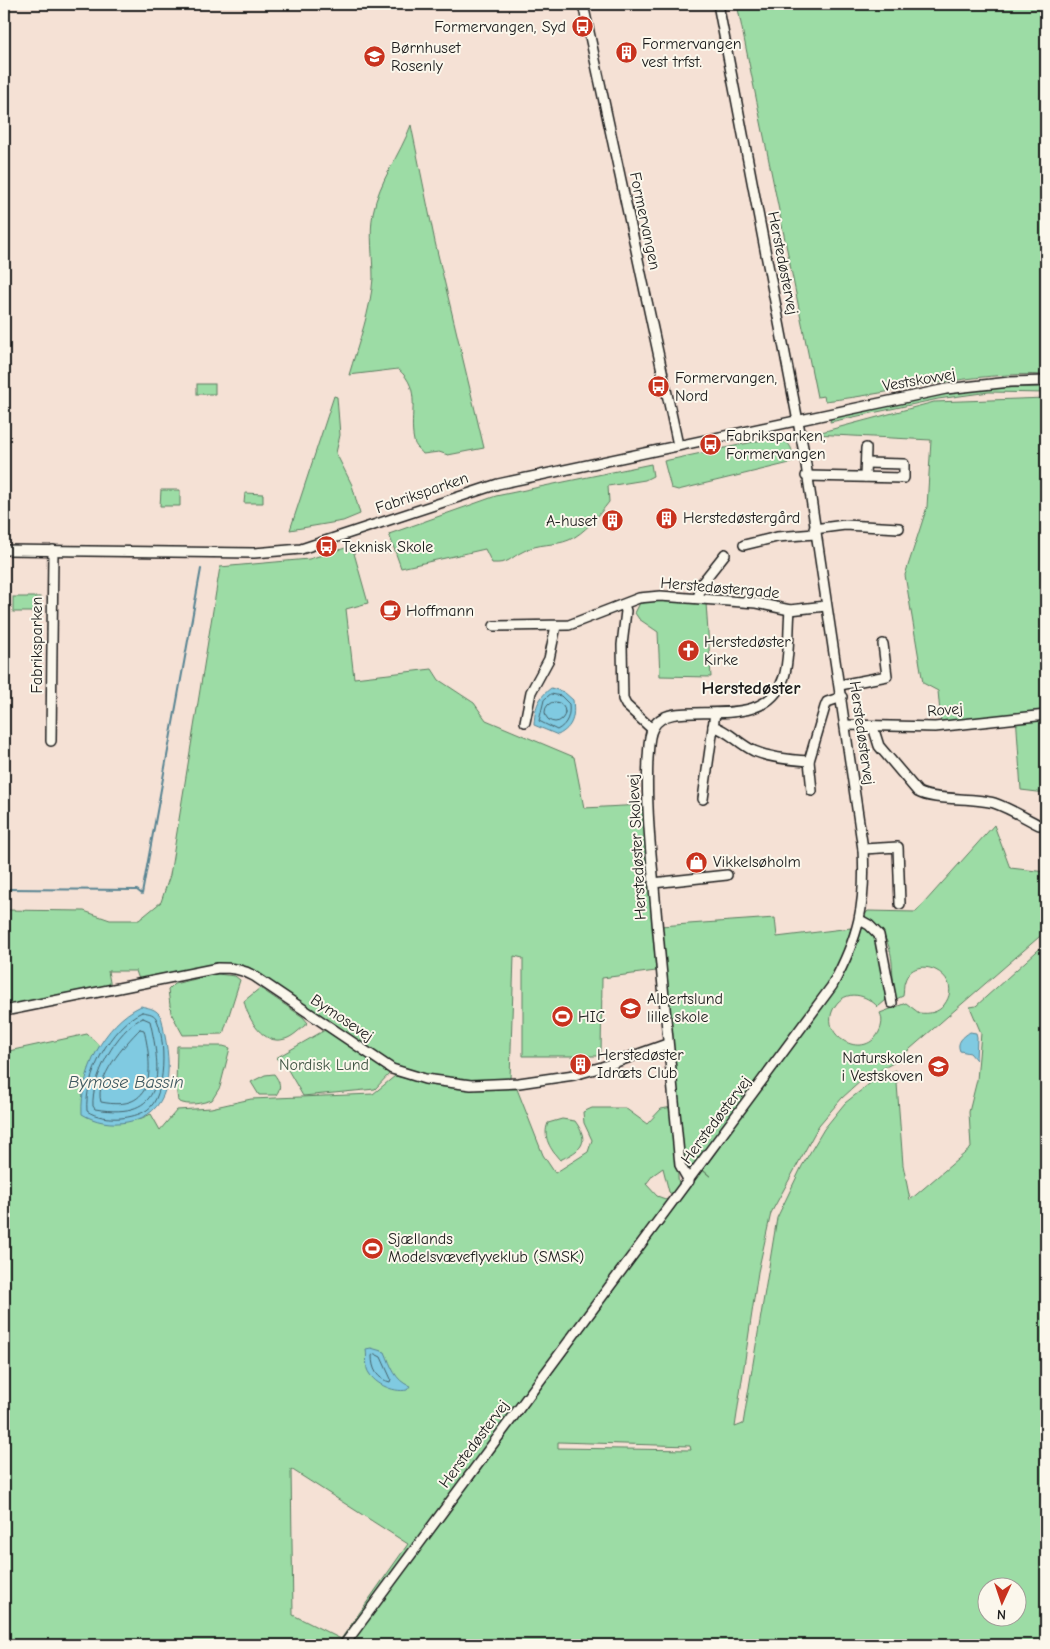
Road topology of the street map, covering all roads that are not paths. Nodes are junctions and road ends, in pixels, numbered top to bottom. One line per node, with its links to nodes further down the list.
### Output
1 (583, 4): 5 (street, Formervangen)
2 (718, 4): 4 (street, Herstedøstervej)
3 (1046, 381): 4 (street, Vestskovvej)
4 (798, 419): 5 (street, Fabriksparken); 8 (street, Herstedøstervej)
5 (678, 445): 14 (street, Fabriksparken)
6 (866, 448): 7 (street)
7 (866, 463): 9 (street); 9 (street)
8 (806, 476): 9 (street); 11 (street, Herstedøstervej)
9 (865, 477)
10 (899, 528): 11 (street)
11 (815, 531): 12 (street); 18 (street, Herstedøstervej)
12 (744, 545)
13 (4, 550): 14 (street, Fabriksparken)
14 (53, 550): 32 (street, Fabriksparken)
15 (725, 554): 16 (street)
16 (698, 598): 17 (street, Herstedøstergade); 19 (street, Herstedøstergade)
17 (624, 605): 21 (street, Herstedøstergade); 31 (street)
18 (826, 606): 19 (street, Herstedøstergade); 23 (street, Herstedøstervej)
19 (790, 610): 25 (street)
20 (494, 626): 21 (street, Herstedøstergade)
21 (556, 626): 27 (street)
22 (883, 644): 23 (street)
23 (840, 684): 24 (street, Herstedøstervej)
24 (842, 697): 28 (street, Herstedøstervej); 33 (street)
25 (715, 713): 29 (street); 31 (street)
26 (1046, 715): 30 (street, Rovej)
27 (525, 722)
28 (846, 725): 30 (street, Rovej); 37 (street, Herstedøstervej)
29 (713, 726): 33 (street); 35 (street)
30 (872, 727): 36 (street)
31 (652, 729): 39 (street, Herstedøster Skolevej)
32 (51, 741)
33 (810, 761): 34 (street)
34 (812, 791)
35 (703, 799)
36 (1039, 825)
37 (863, 849): 40 (street); 41 (street, Herstedøstervej)
38 (727, 875): 39 (street)
39 (654, 883): 44 (street, Herstedøster Skolevej)
40 (900, 904)
41 (860, 920): 42 (street); 45 (street, Herstedøstervej)
42 (892, 1003)
43 (4, 1011): 44 (street, Bymosevej)
44 (667, 1044): 45 (street, Herstedøster Skolevej)
45 (689, 1180): 46 (street, Herstedøstervej)
46 (344, 1645)

